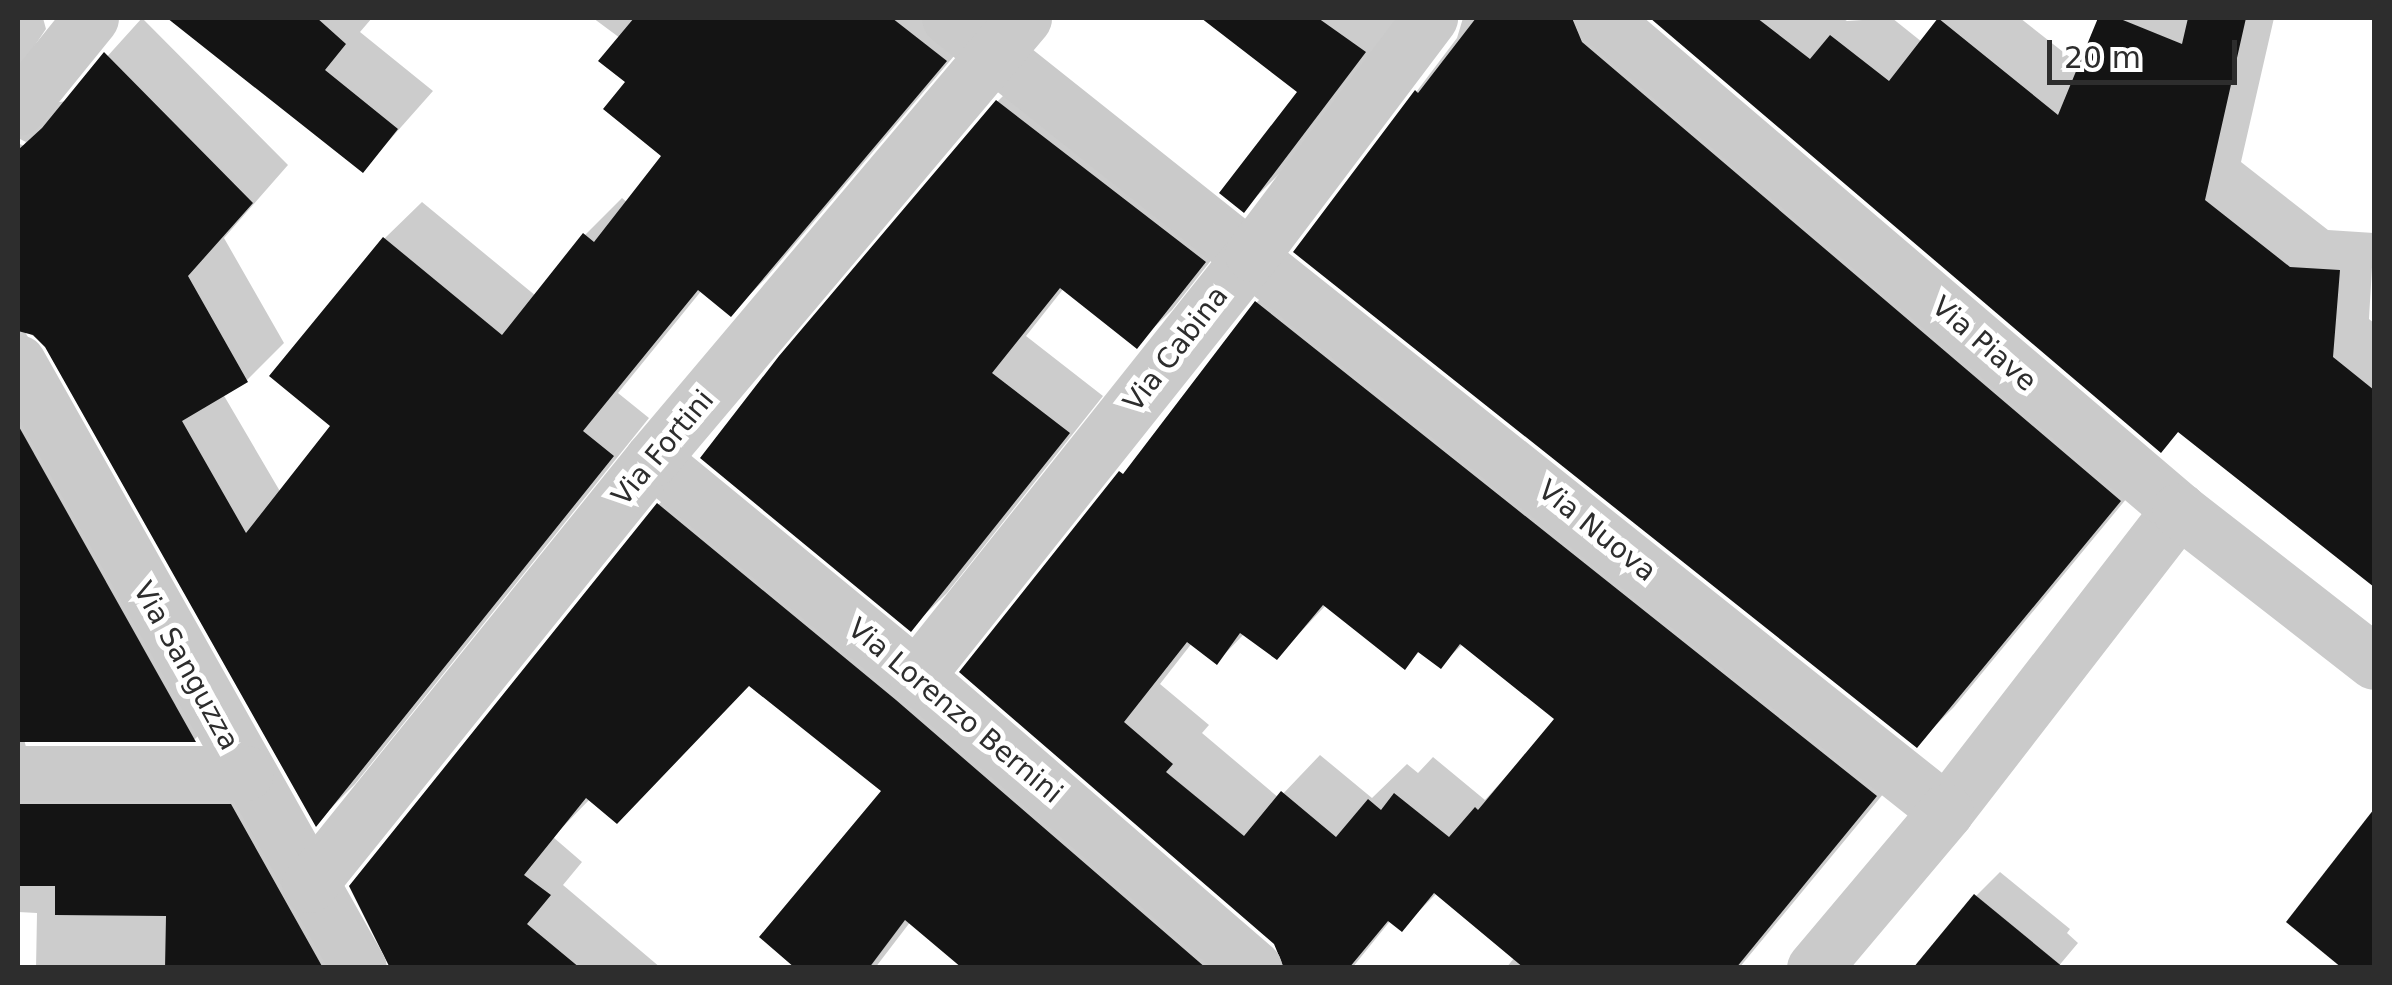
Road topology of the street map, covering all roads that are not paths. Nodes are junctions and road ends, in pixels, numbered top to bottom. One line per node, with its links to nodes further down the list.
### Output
1 (92, 18): 6 (street)
2 (949, 18): 5 (street, Via Nuova)
3 (1430, 18): 7 (street, Via Cabina)
4 (1602, 18): 10 (street, Via Piave)
5 (1010, 36): 7 (street, Via Nuova); 9 (street, Via Fortini)
6 (18, 108)
7 (1252, 254): 12 (street, Via Cabina); 15 (street, Via Nuova)
8 (18, 362): 14 (street, Via Sanguzza)
9 (652, 459): 12 (street, Via Lorenzo Bernini); 16 (street, Via Fortini)
10 (2179, 510): 11 (street, Via Piave); 15 (street)
11 (2374, 662)
12 (916, 676): 18 (street, Via Lorenzo Bernini)
13 (18, 773): 14 (street)
14 (246, 773): 16 (street, Via Sanguzza)
15 (1946, 811): 19 (street)
16 (309, 885): 17 (street, Via Sanguzza)
17 (359, 968)
18 (1254, 968)
19 (1814, 968)

